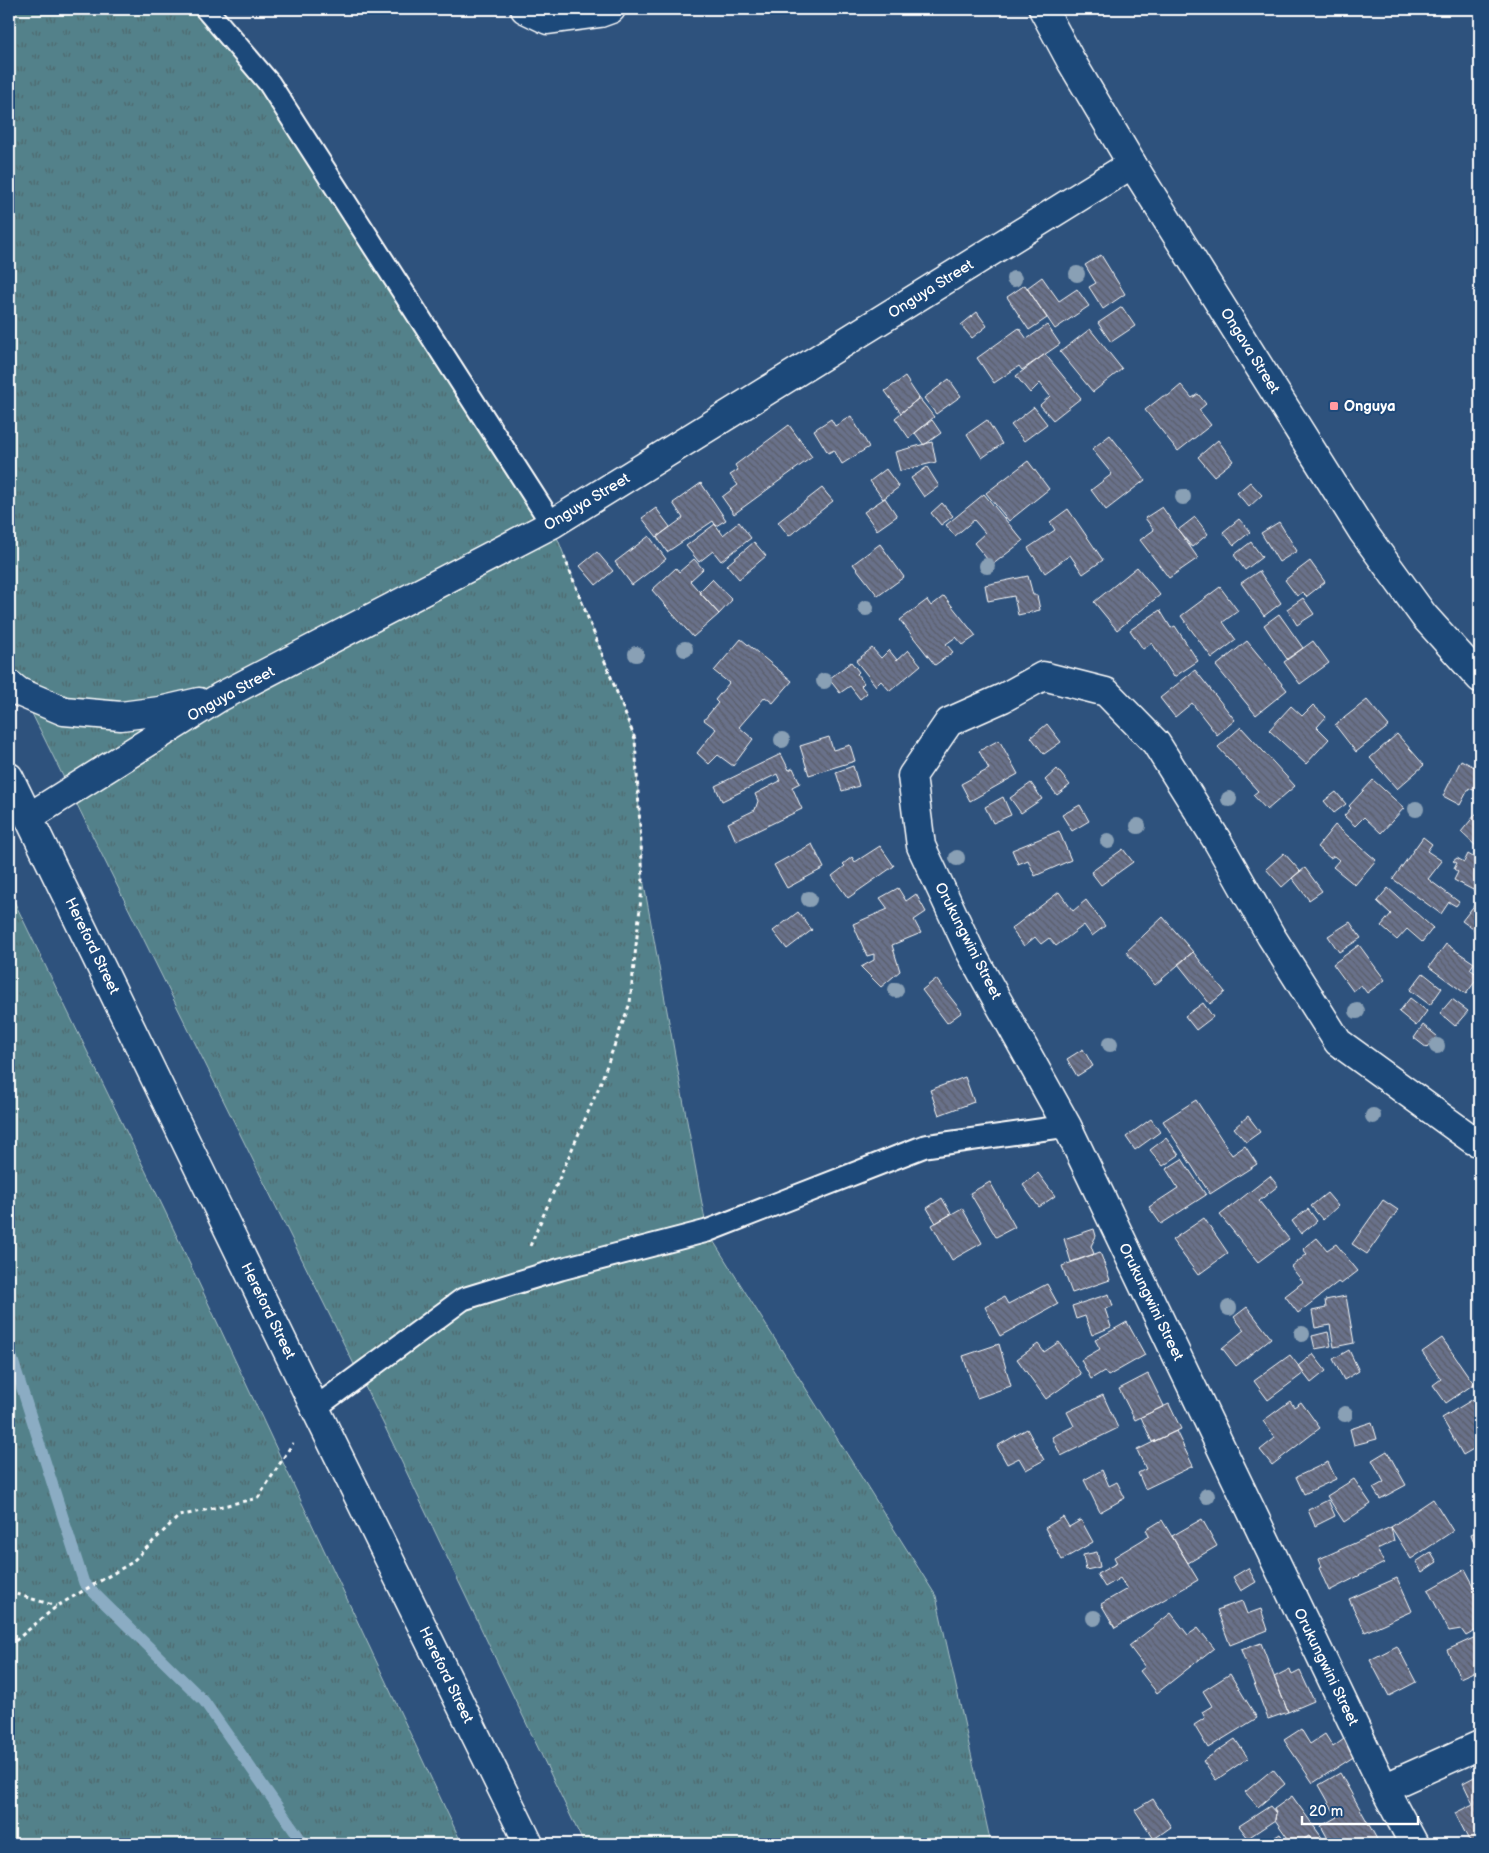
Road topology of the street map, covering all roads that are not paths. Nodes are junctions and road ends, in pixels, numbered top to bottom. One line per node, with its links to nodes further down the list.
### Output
1 (206, 9): 6 (lane)
2 (525, 9): 3 (street)
3 (611, 9)
4 (1043, 9): 5 (street, Ongava Street)
5 (1132, 164): 6 (street, Onguya Street); 7 (street, Ongava Street)
6 (552, 524): 9 (street, Onguya Street)
7 (1480, 678)
8 (9, 684): 9 (street)
9 (220, 697): 11 (street, Onguya Street)
10 (9, 777): 11 (street, Hereford Street)
11 (29, 817): 14 (street, Hereford Street)
12 (1067, 1126): 13 (street, Orukungwini Street); 14 (lane); 16 (street, Orukungwini Street)
13 (1480, 1143)
14 (315, 1408): 17 (street, Hereford Street)
15 (1480, 1745): 16 (street)
16 (1384, 1788): 18 (street, Orukungwini Street)
17 (529, 1844)
18 (1414, 1844)

